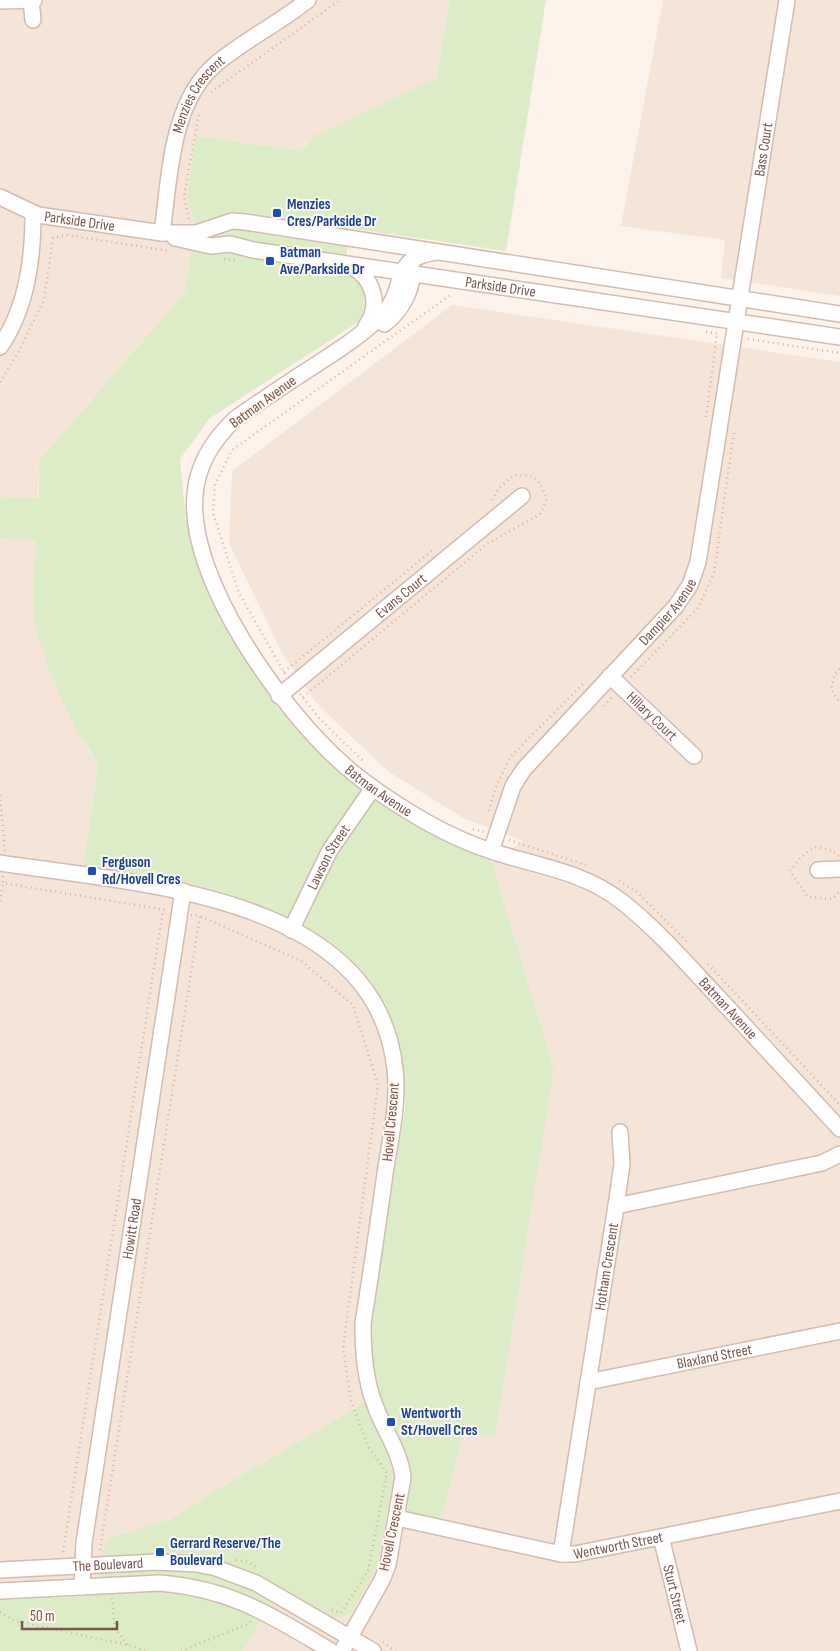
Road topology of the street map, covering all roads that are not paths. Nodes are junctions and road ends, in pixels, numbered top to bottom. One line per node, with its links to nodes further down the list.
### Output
1 (308, 0): 10 (street, Menzies Crescent)
2 (787, 0): 15 (street, Bass Court)
3 (0, 1): 4 (street)
4 (33, 1): 5 (street)
5 (34, 20)
6 (0, 197): 7 (street, Parkside Drive)
7 (33, 213): 8 (street, Parkside Drive); 11 (street)
8 (51, 218): 10 (street, Parkside Drive); 11 (street)
9 (286, 229): 10 (street, Parkside Drive); 12 (street, Parkside Drive); 14 (street)
10 (162, 233): 13 (street, Parkside Drive)
11 (33, 252): 21 (street)
12 (437, 252): 14 (street); 15 (street, Parkside Drive)
13 (346, 264): 14 (street, Parkside Drive); 18 (street, Batman Avenue)
14 (408, 270): 17 (street, Parkside Drive); 18 (street, Batman Avenue); 20 (street, Batman Avenue)
15 (740, 299): 16 (street, Parkside Drive); 17 (street, Bass Court)
16 (840, 314)
17 (737, 322): 19 (street, Parkside Drive); 23 (street, Dampier Avenue)
18 (362, 331): 20 (street, Batman Avenue)
19 (840, 337)
20 (350, 342): 24 (street, Batman Avenue)
21 (0, 348)
22 (522, 496): 24 (street, Evans Court)
23 (610, 676): 25 (street, Hillary Court); 27 (street, Dampier Avenue)
24 (279, 696): 26 (street, Batman Avenue)
25 (694, 756)
26 (373, 788): 27 (street, Batman Avenue); 32 (street, Lawson Street)
27 (491, 851): 33 (street, Batman Avenue)
28 (2, 863): 31 (street, Hovell Crescent)
29 (840, 869): 30 (street)
30 (818, 870)
31 (183, 891): 32 (street, Hovell Crescent); 43 (street, Howitt Road)
32 (291, 930): 40 (street, Hovell Crescent)
33 (840, 1129)
34 (620, 1132): 36 (street)
35 (840, 1154): 36 (street, Hotham Crescent)
36 (616, 1206): 38 (street, Hotham Crescent)
37 (840, 1331): 38 (street, Blaxland Street)
38 (588, 1382): 42 (street, Hotham Crescent)
39 (840, 1501): 41 (street, Wentworth Street)
40 (397, 1518): 42 (street, Wentworth Street); 47 (street, Hovell Crescent)
41 (660, 1537): 42 (street, Wentworth Street); 51 (street, Sturt Street)
42 (561, 1554)
43 (83, 1558): 44 (street, The Boulevard); 45 (street, Howitt Road); 47 (street, The Boulevard)
44 (0, 1570)
45 (82, 1587): 46 (street, The Boulevard); 48 (street, The Boulevard)
46 (0, 1591)
47 (350, 1638): 49 (street, Hovell Crescent); 50 (street, The Boulevard)
48 (331, 1651)
49 (342, 1651)
50 (373, 1651)
51 (689, 1651)

